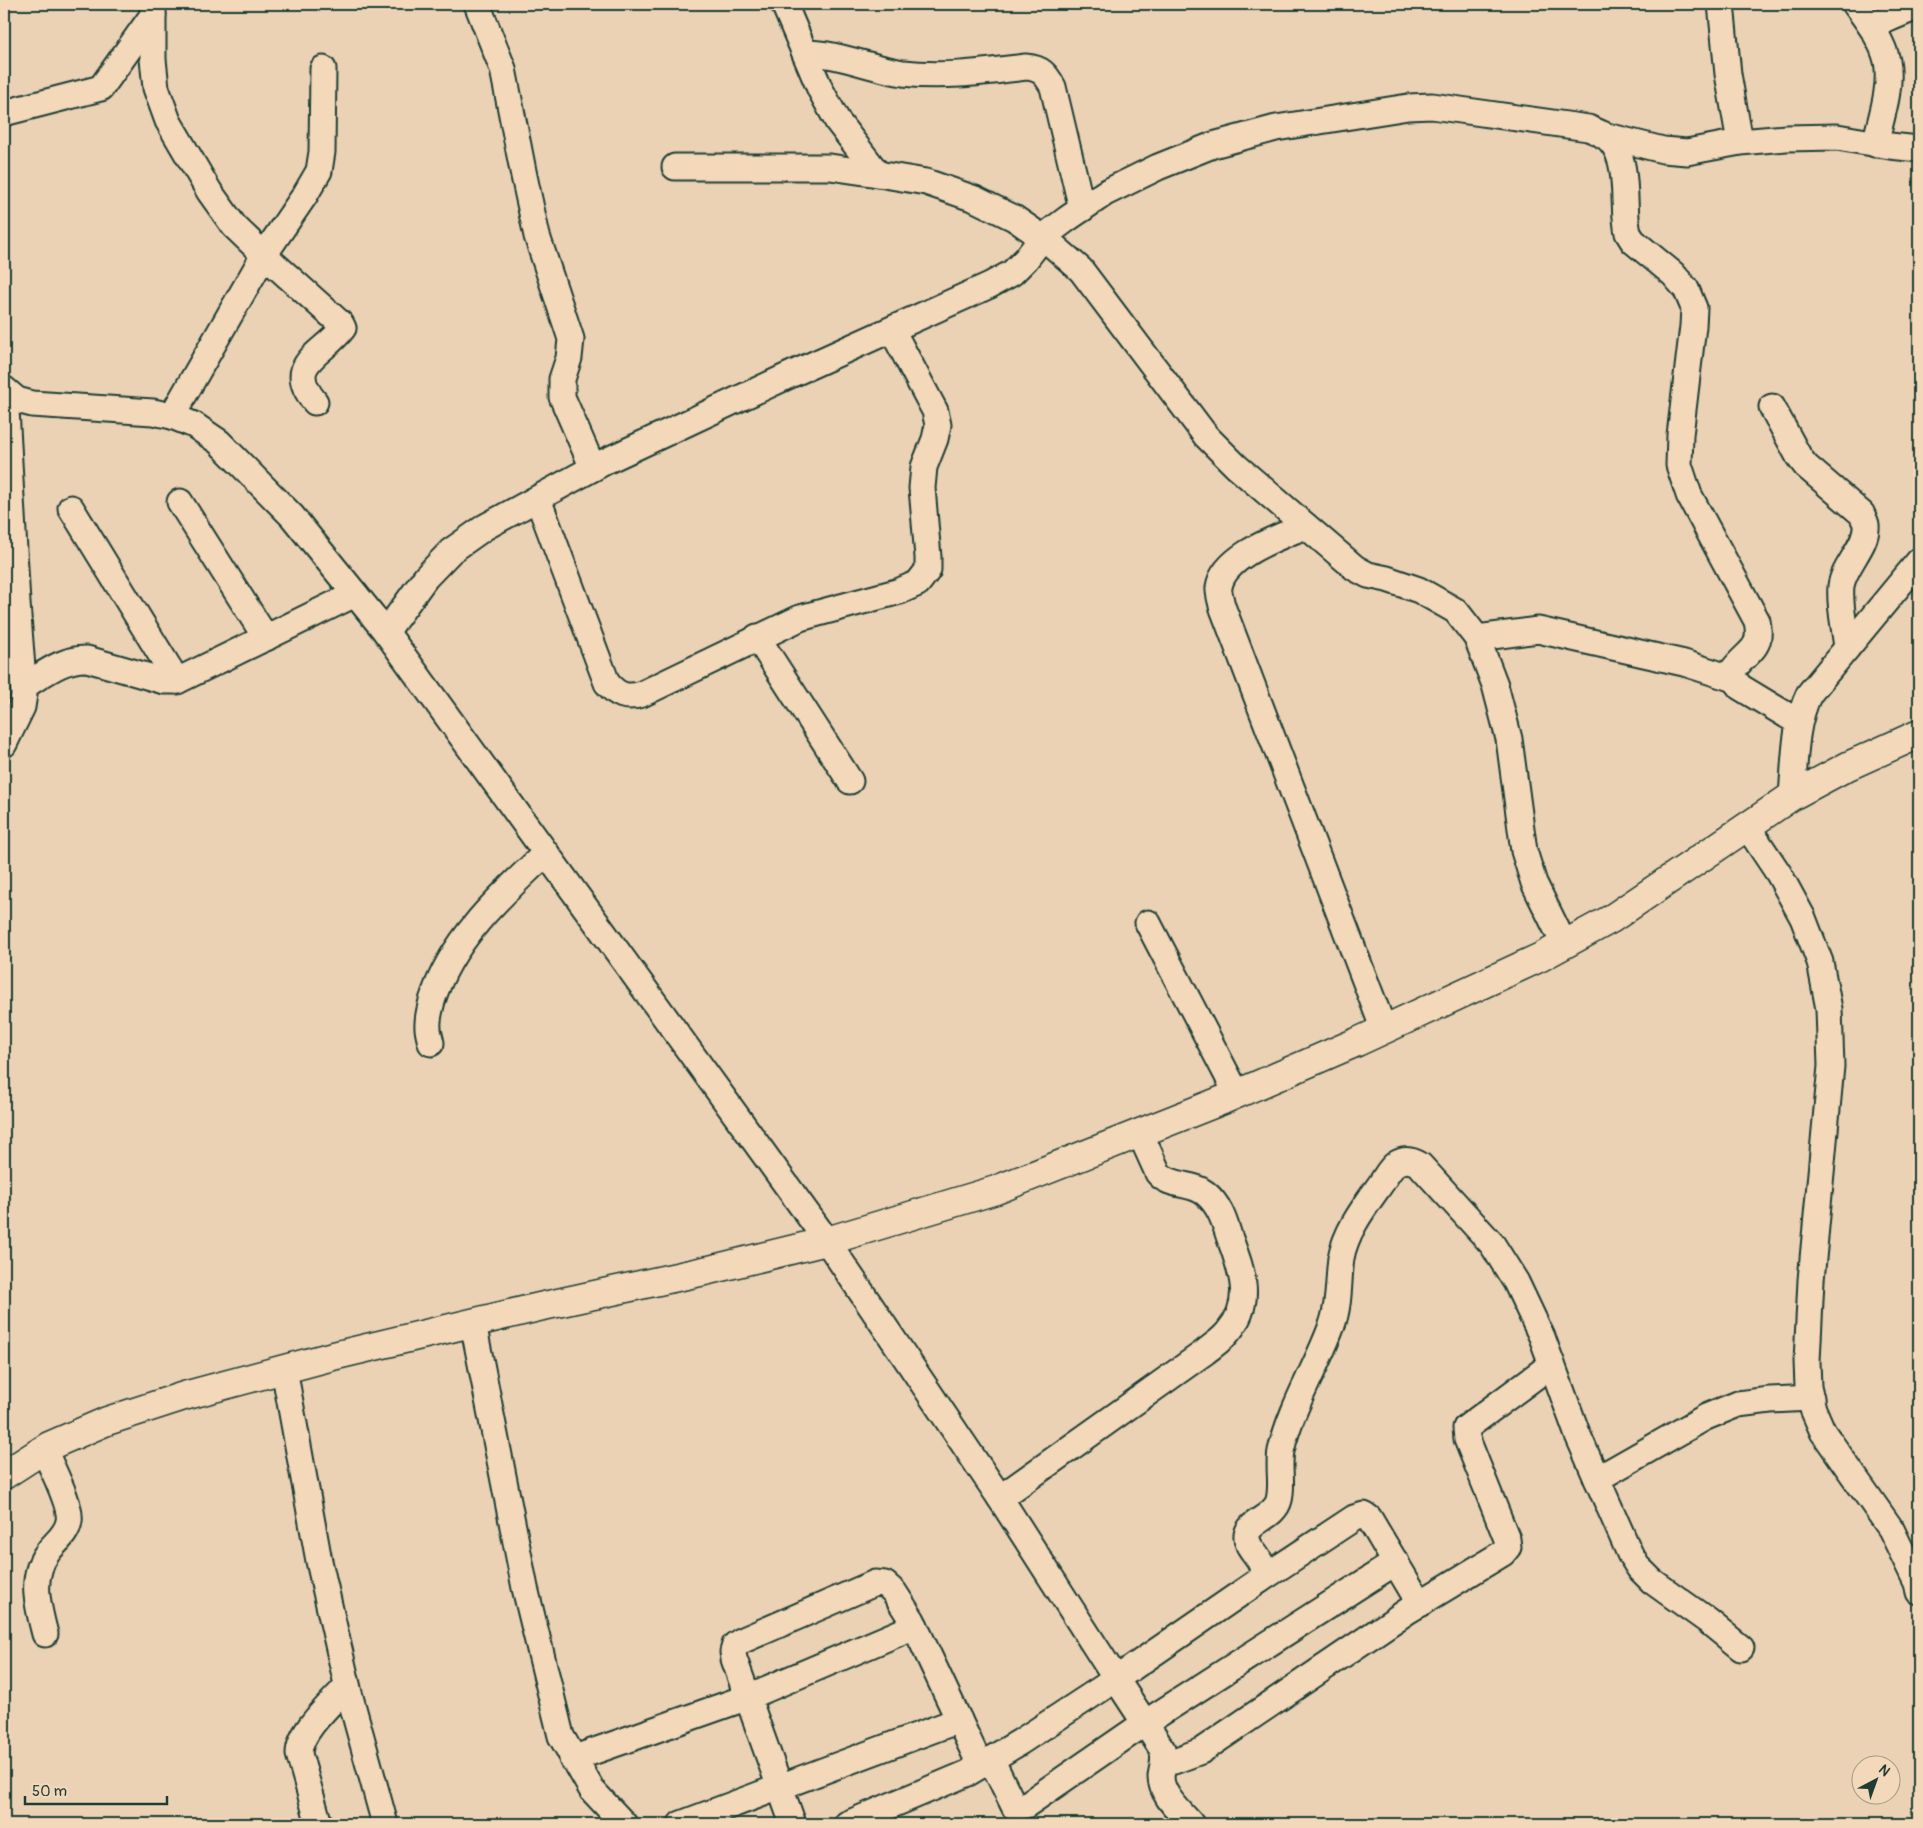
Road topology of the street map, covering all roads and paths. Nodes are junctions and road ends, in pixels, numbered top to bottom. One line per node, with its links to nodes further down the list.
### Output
1 (478, 4): 25 (street)
2 (784, 4): 8 (street)
3 (1720, 4): 12 (street)
4 (1855, 4): 7 (street)
5 (1917, 4): 7 (street)
6 (153, 9): 10 (street); 19 (street)
7 (1872, 26): 13 (street)
8 (805, 53): 16 (street); 17 (street)
9 (324, 69): 19 (street)
10 (4, 113)
11 (1603, 135): 12 (street); 17 (street); 38 (street)
12 (1740, 142): 13 (street)
13 (1875, 144): 14 (street)
14 (1919, 149)
15 (675, 168): 16 (street)
16 (878, 174): 18 (street)
17 (1082, 209): 18 (street)
18 (1043, 237): 20 (street); 29 (street)
19 (264, 255): 22 (street); 24 (street)
20 (892, 330): 25 (street); 34 (street)
21 (5, 390): 24 (street); 31 (street)
22 (315, 402)
23 (1772, 407): 37 (street)
24 (172, 416): 32 (street)
25 (593, 468): 26 (street)
26 (538, 498): 33 (street); 34 (street)
27 (180, 502): 35 (street)
28 (71, 508): 39 (street)
29 (1306, 526): 36 (street); 50 (street)
30 (1919, 561): 37 (street)
31 (9, 568): 40 (street)
32 (355, 594): 33 (street); 35 (street)
33 (386, 632): 47 (street)
34 (757, 637): 44 (street)
35 (266, 638): 39 (street)
36 (1477, 638): 38 (street); 49 (street)
37 (1848, 648): 41 (street)
38 (1734, 679): 41 (street)
39 (177, 681): 40 (street)
40 (24, 686): 43 (street)
41 (1798, 722): 45 (street)
42 (1919, 734): 45 (highway)
43 (4, 744)
44 (850, 781)
45 (1792, 796): 46 (highway)
46 (1747, 826): 49 (highway); 58 (street)
47 (546, 853): 51 (street); 54 (street)
48 (1148, 923): 52 (street)
49 (1564, 944): 50 (highway)
50 (1384, 1030): 52 (highway)
51 (431, 1042)
52 (1237, 1094): 53 (highway)
53 (1140, 1133): 54 (highway); 62 (street)
54 (827, 1241): 55 (highway); 62 (street)
55 (473, 1323): 57 (highway); 75 (street)
56 (1552, 1364): 61 (street); 64 (street); 66 (street)
57 (284, 1369): 59 (highway); 71 (street)
58 (1811, 1398): 61 (street); 65 (street)
59 (44, 1449): 60 (highway); 68 (street)
60 (4, 1475)
61 (1597, 1479): 69 (street)
62 (1000, 1498): 70 (street)
63 (1396, 1562): 64 (street); 66 (street); 74 (street)
64 (1260, 1580): 70 (street)
65 (1919, 1592)
66 (1420, 1604): 77 (street)
67 (915, 1626): 72 (street); 72 (street); 73 (street)
68 (45, 1634)
69 (1741, 1648)
70 (1116, 1679): 74 (street); 76 (street)
71 (347, 1686): 79 (street); 80 (street)
72 (748, 1698): 75 (street); 78 (street)
73 (959, 1720): 76 (street); 78 (street)
74 (1146, 1723): 76 (street); 77 (street)
75 (572, 1759): 81 (street)
76 (986, 1762): 84 (street)
77 (1164, 1762): 85 (street)
78 (780, 1788): 82 (street); 83 (street)
79 (319, 1824)
80 (385, 1824)
81 (624, 1824)
82 (681, 1824)
83 (793, 1824)
84 (847, 1824)
85 (1191, 1824)

